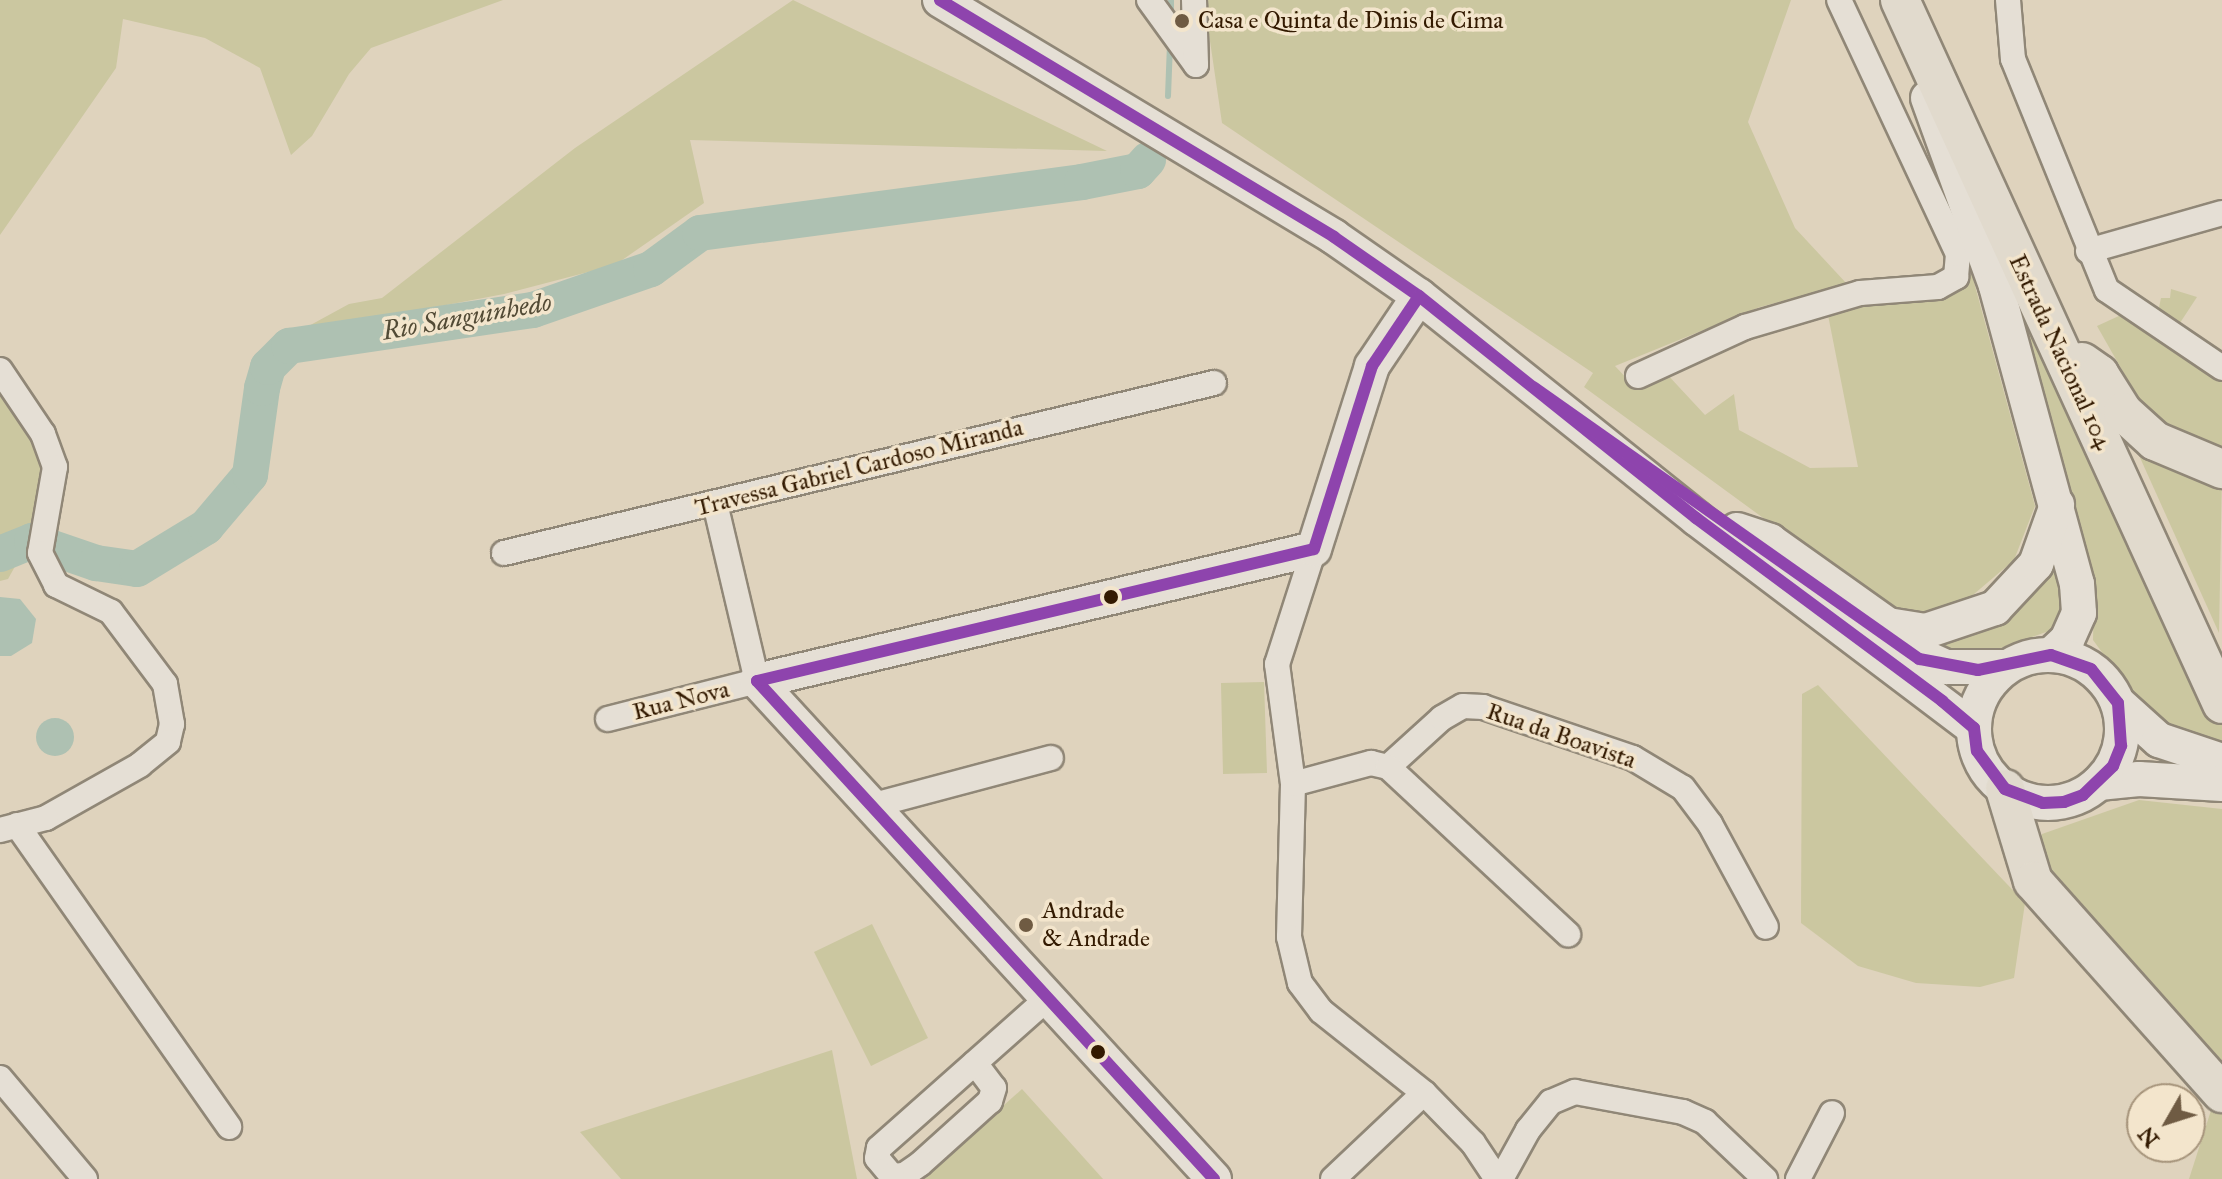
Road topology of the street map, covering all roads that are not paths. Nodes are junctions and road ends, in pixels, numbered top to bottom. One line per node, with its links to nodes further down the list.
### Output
1 (940, 0): 11 (main road)
2 (1149, 0): 3 (street)
3 (1194, 0)
4 (1839, 0): 15 (street)
5 (1900, 0): 8 (main road, Estrada Nacional 104)
6 (1912, 0): 12 (main road, Estrada Nacional 104)
7 (2008, 0): 10 (street)
8 (1916, 37): 20 (main road); 27 (main road, Estrada Nacional 104)
9 (2222, 213): 10 (street)
10 (2088, 251): 13 (street)
11 (1419, 296): 17 (main road); 22 (main road)
12 (2082, 362): 18 (main road); 27 (main road, Estrada Nacional 104)
13 (2222, 368)
14 (0, 370): 39 (street)
15 (1638, 376)
16 (1214, 383): 19 (street, Travessa Gabriel Cardoso Miranda)
17 (1534, 387): 21 (main road); 30 (main road)
18 (2222, 469)
19 (715, 504): 23 (street, Travessa Gabriel Cardoso Miranda); 26 (street)
20 (2057, 505): 21 (main road); 24 (main road)
21 (1737, 530): 25 (main road)
22 (1314, 549): 26 (main road, Rua Nova); 35 (street)
23 (504, 553)
24 (2051, 655): 25 (main road); 28 (main road)
25 (2006, 667): 30 (main road)
26 (757, 681): 29 (street, Rua Nova); 38 (main road)
27 (2221, 688)
28 (2118, 703): 32 (main road); 34 (main road)
29 (608, 719)
30 (1974, 728): 37 (main road)
31 (1051, 758): 38 (street)
32 (2222, 761)
33 (1388, 767): 35 (street); 40 (street, Rua da Boavista); 41 (street)
34 (2099, 783): 36 (main road); 37 (main road)
35 (1293, 784): 45 (street)
36 (2222, 784)
37 (2005, 789): 46 (main road)
38 (874, 805): 42 (main road)
39 (8, 828): 48 (street)
40 (1766, 927)
41 (1568, 934)
42 (1049, 997): 43 (street); 50 (main road)
43 (975, 1063): 43 (street)
44 (0, 1078): 49 (street)
45 (1424, 1093): 51 (street); 52 (street)
46 (2222, 1093)
47 (1832, 1113): 54 (street)
48 (229, 1127)
49 (85, 1179)
50 (1214, 1179)
51 (1333, 1179)
52 (1499, 1179): 53 (street)
53 (1765, 1179)
54 (1798, 1179)

